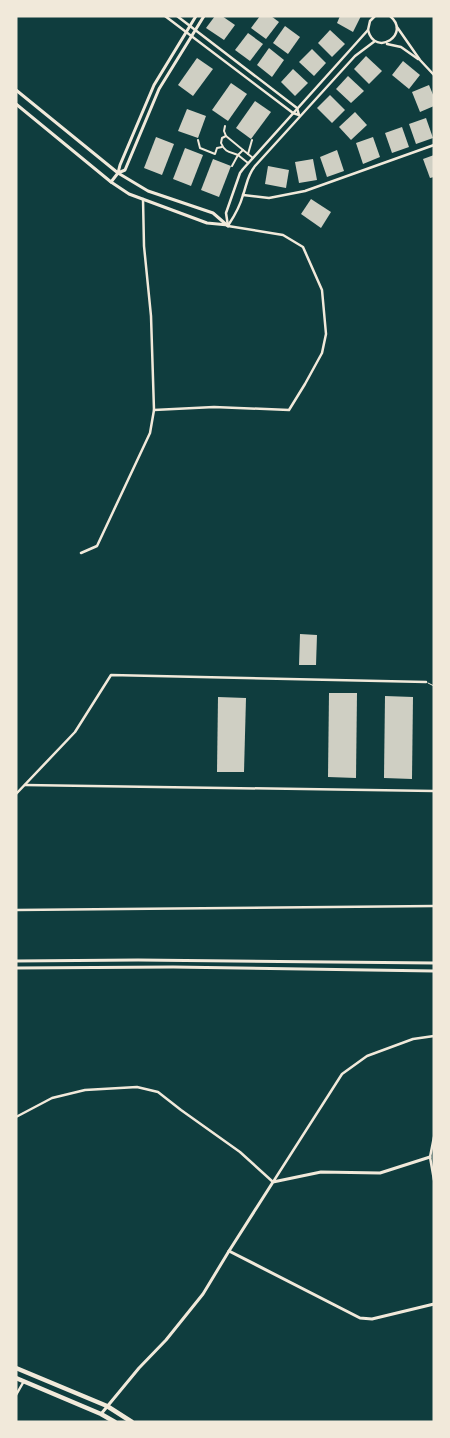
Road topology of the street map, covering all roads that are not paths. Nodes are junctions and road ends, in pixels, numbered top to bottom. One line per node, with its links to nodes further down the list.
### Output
1 (165, 16): 11 (street)
2 (177, 16): 7 (street)
3 (196, 16): 7 (street)
4 (204, 16): 9 (street)
5 (375, 16): 10 (street)
6 (391, 17): 8 (street)
7 (190, 26): 9 (street); 11 (street)
8 (397, 27): 14 (street); 15 (street)
9 (195, 30): 12 (street); 19 (street)
10 (368, 30): 13 (street); 19 (street)
11 (186, 33): 12 (street); 34 (street)
12 (190, 37): 20 (street); 34 (street)
13 (374, 41): 14 (street); 21 (street)
14 (383, 43): 15 (street)
15 (420, 60): 16 (street)
16 (434, 75)
17 (17, 92): 34 (street)
18 (16, 104): 35 (street)
19 (297, 108): 20 (street); 21 (street)
20 (293, 113): 21 (street); 31 (street)
21 (300, 115): 36 (street)
22 (225, 126): 23 (street)
23 (226, 136): 27 (street); 28 (street)
24 (198, 140): 27 (street)
25 (252, 140): 29 (street)
26 (434, 145): 36 (street)
27 (222, 147): 30 (street)
28 (242, 150): 29 (street); 30 (street)
29 (248, 154): 31 (street)
30 (238, 155): 32 (street); 33 (street)
31 (252, 158): 32 (street)
32 (248, 163): 38 (street)
33 (232, 166)
34 (118, 173): 35 (street); 38 (street)
35 (112, 182): 37 (street)
36 (243, 195): 38 (street)
37 (143, 199): 38 (street); 39 (street)
38 (228, 226): 39 (street)
39 (154, 410): 40 (street)
40 (81, 553)
41 (426, 682): 42 (lane); 43 (street)
42 (434, 686)
43 (25, 785): 44 (street); 45 (street)
44 (434, 791)
45 (16, 794)
46 (434, 906): 47 (street)
47 (16, 910)
48 (16, 961): 49 (street)
49 (244, 961): 50 (street); 52 (street)
50 (434, 963)
51 (16, 968): 52 (street)
52 (244, 969): 53 (street)
53 (434, 971)
54 (434, 1036): 59 (street)
55 (16, 1117): 59 (street)
56 (434, 1138): 57 (street)
57 (430, 1157): 58 (street); 59 (street)
58 (434, 1180)
59 (273, 1182): 60 (street)
60 (228, 1251): 61 (street); 66 (street)
61 (434, 1304)
62 (16, 1368): 66 (main road)
63 (16, 1378): 64 (main road)
64 (24, 1382): 65 (street); 67 (main road)
65 (16, 1395)
66 (107, 1406): 67 (street); 69 (main road)
67 (101, 1414): 68 (main road)
68 (115, 1422)
69 (132, 1422)

